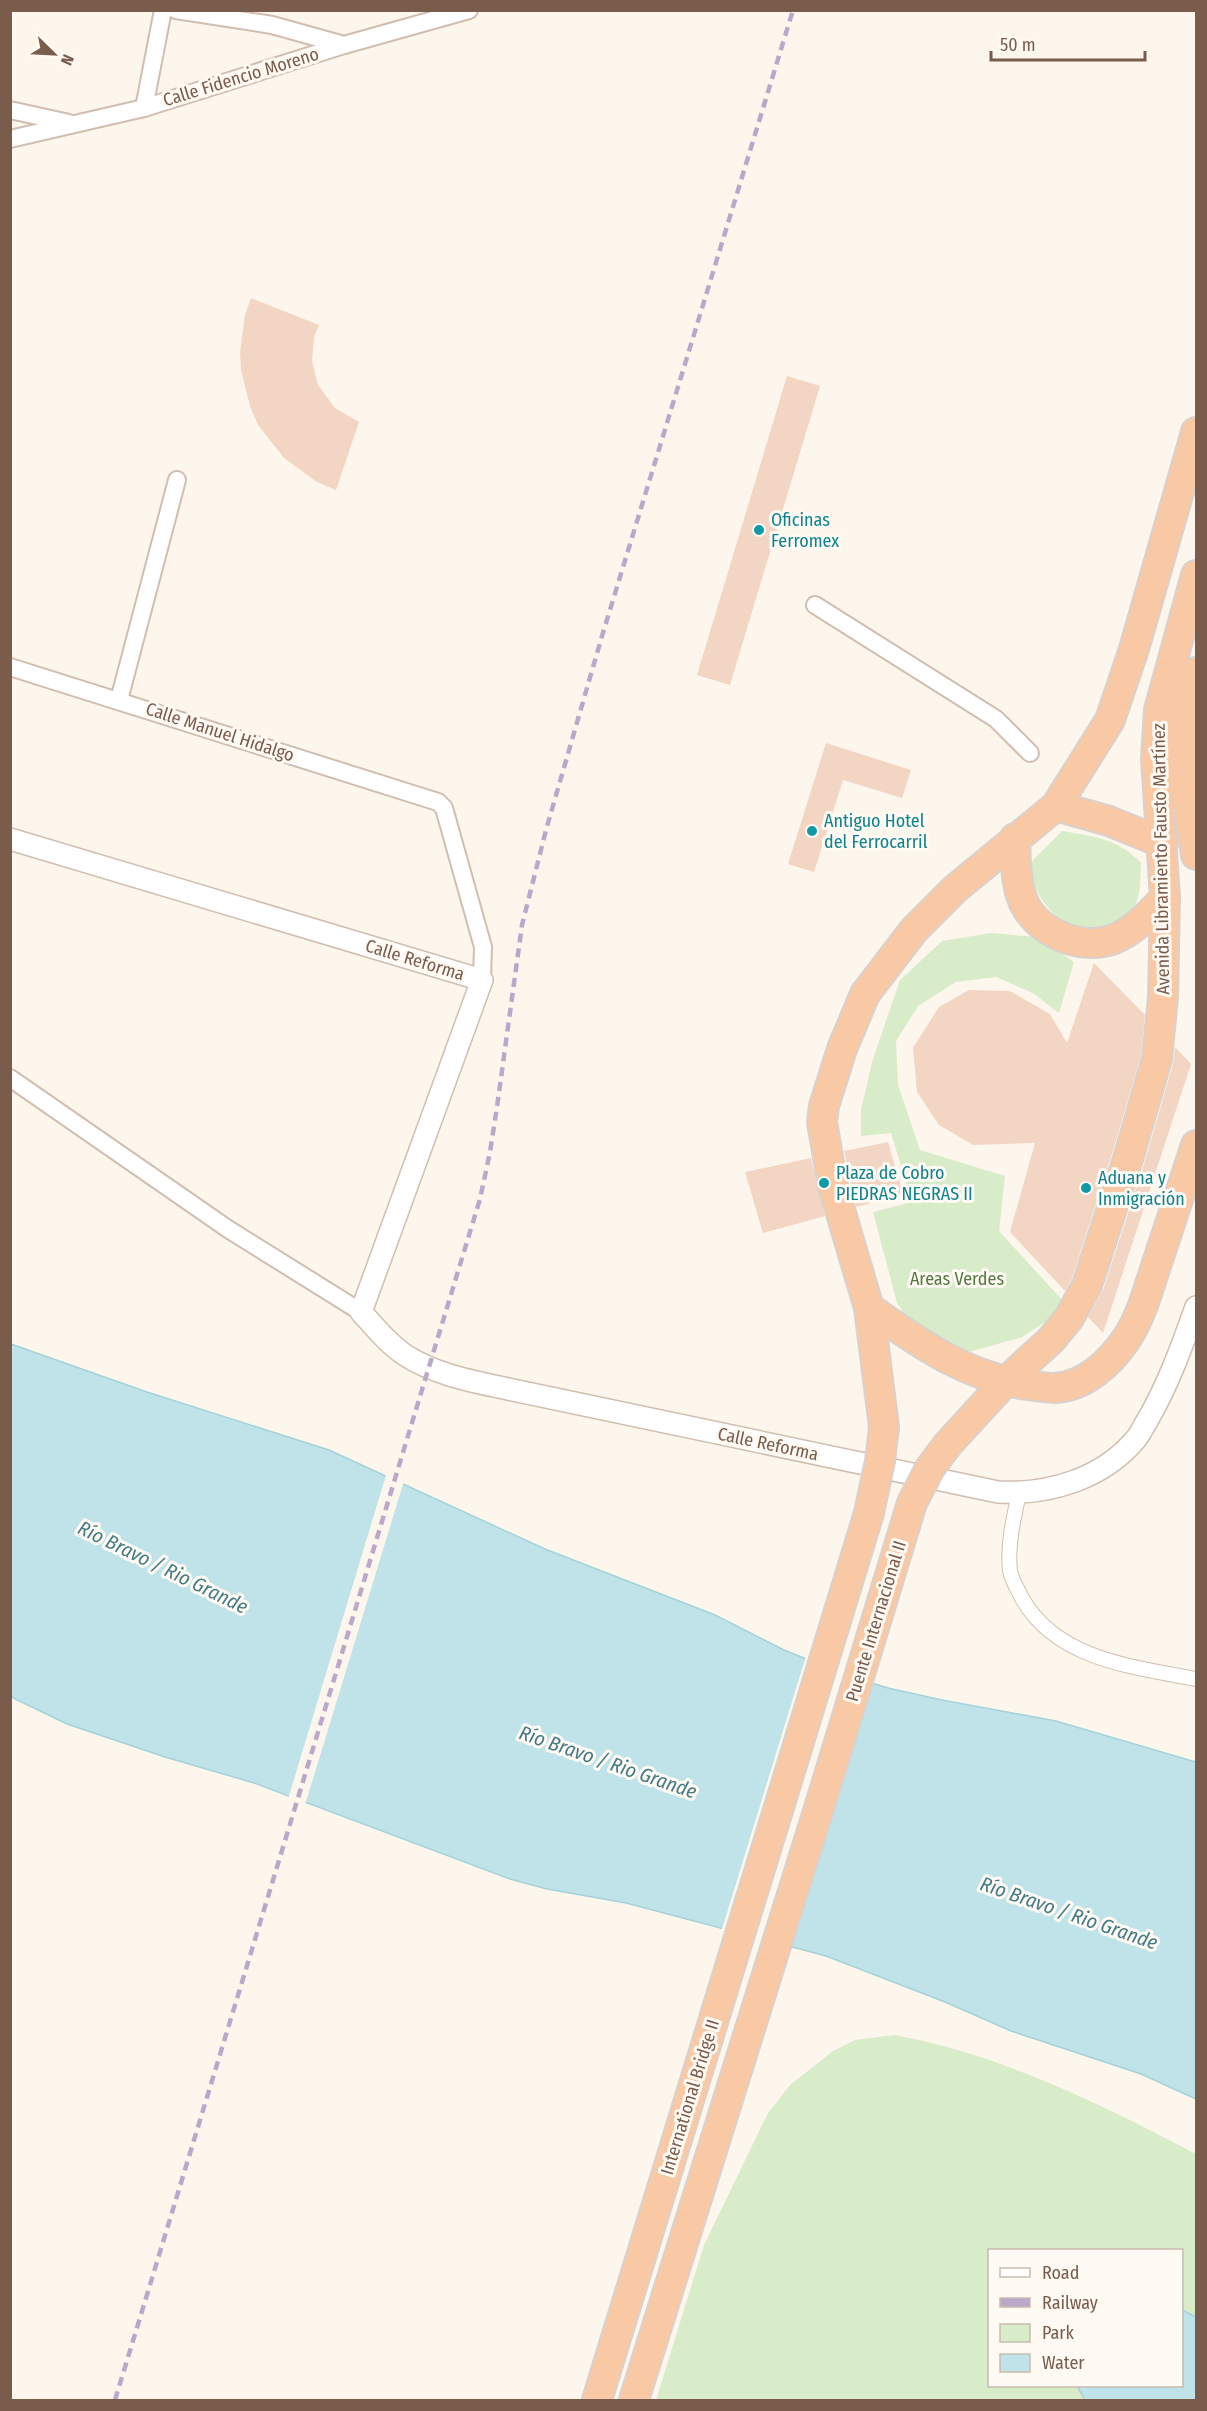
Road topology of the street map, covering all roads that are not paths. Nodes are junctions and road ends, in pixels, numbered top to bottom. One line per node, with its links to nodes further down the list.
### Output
1 (163, 10): 5 (street)
2 (176, 10): 4 (street)
3 (469, 10): 4 (street, Calle Fidencio Moreno)
4 (344, 45): 5 (street, Calle Fidencio Moreno)
5 (144, 108): 7 (street, Calle Fidencio Moreno)
6 (10, 110): 7 (street)
7 (76, 125): 8 (street, Calle Fidencio Moreno)
8 (10, 139)
9 (1197, 432): 17 (highway)
10 (177, 480): 15 (street)
11 (1197, 575): 20 (highway, Avenida Libramiento Fausto Martínez)
12 (815, 605): 16 (street)
13 (10, 667): 15 (street, Calle Manuel Hidalgo)
14 (1197, 672): 21 (highway)
15 (118, 700): 23 (street, Calle Manuel Hidalgo)
16 (1030, 753)
17 (1056, 806): 18 (highway); 20 (highway)
18 (1015, 838): 22 (highway); 27 (highway)
19 (10, 839): 23 (street, Calle Reforma)
20 (1163, 843): 22 (highway, Avenida Libramiento Fausto Martínez)
21 (1197, 855)
22 (1165, 898): 29 (highway, Avenida Libramiento Fausto Martínez)
23 (482, 980): 28 (street, Calle Reforma)
24 (10, 1078): 28 (street)
25 (1197, 1145): 29 (highway)
26 (1197, 1307): 31 (street, Calle Reforma)
27 (869, 1308): 29 (highway); 34 (highway, International Bridge II, bridge)
28 (362, 1312): 31 (street, Calle Reforma)
29 (1005, 1382): 30 (highway, Avenida Libramiento Fausto Martínez)
30 (948, 1444): 33 (highway, Puente Internacional II, bridge)
31 (1019, 1493): 32 (street)
32 (1197, 1678)
33 (820, 1805): 35 (highway, International Bridge II)
34 (597, 2400)
35 (634, 2400)

